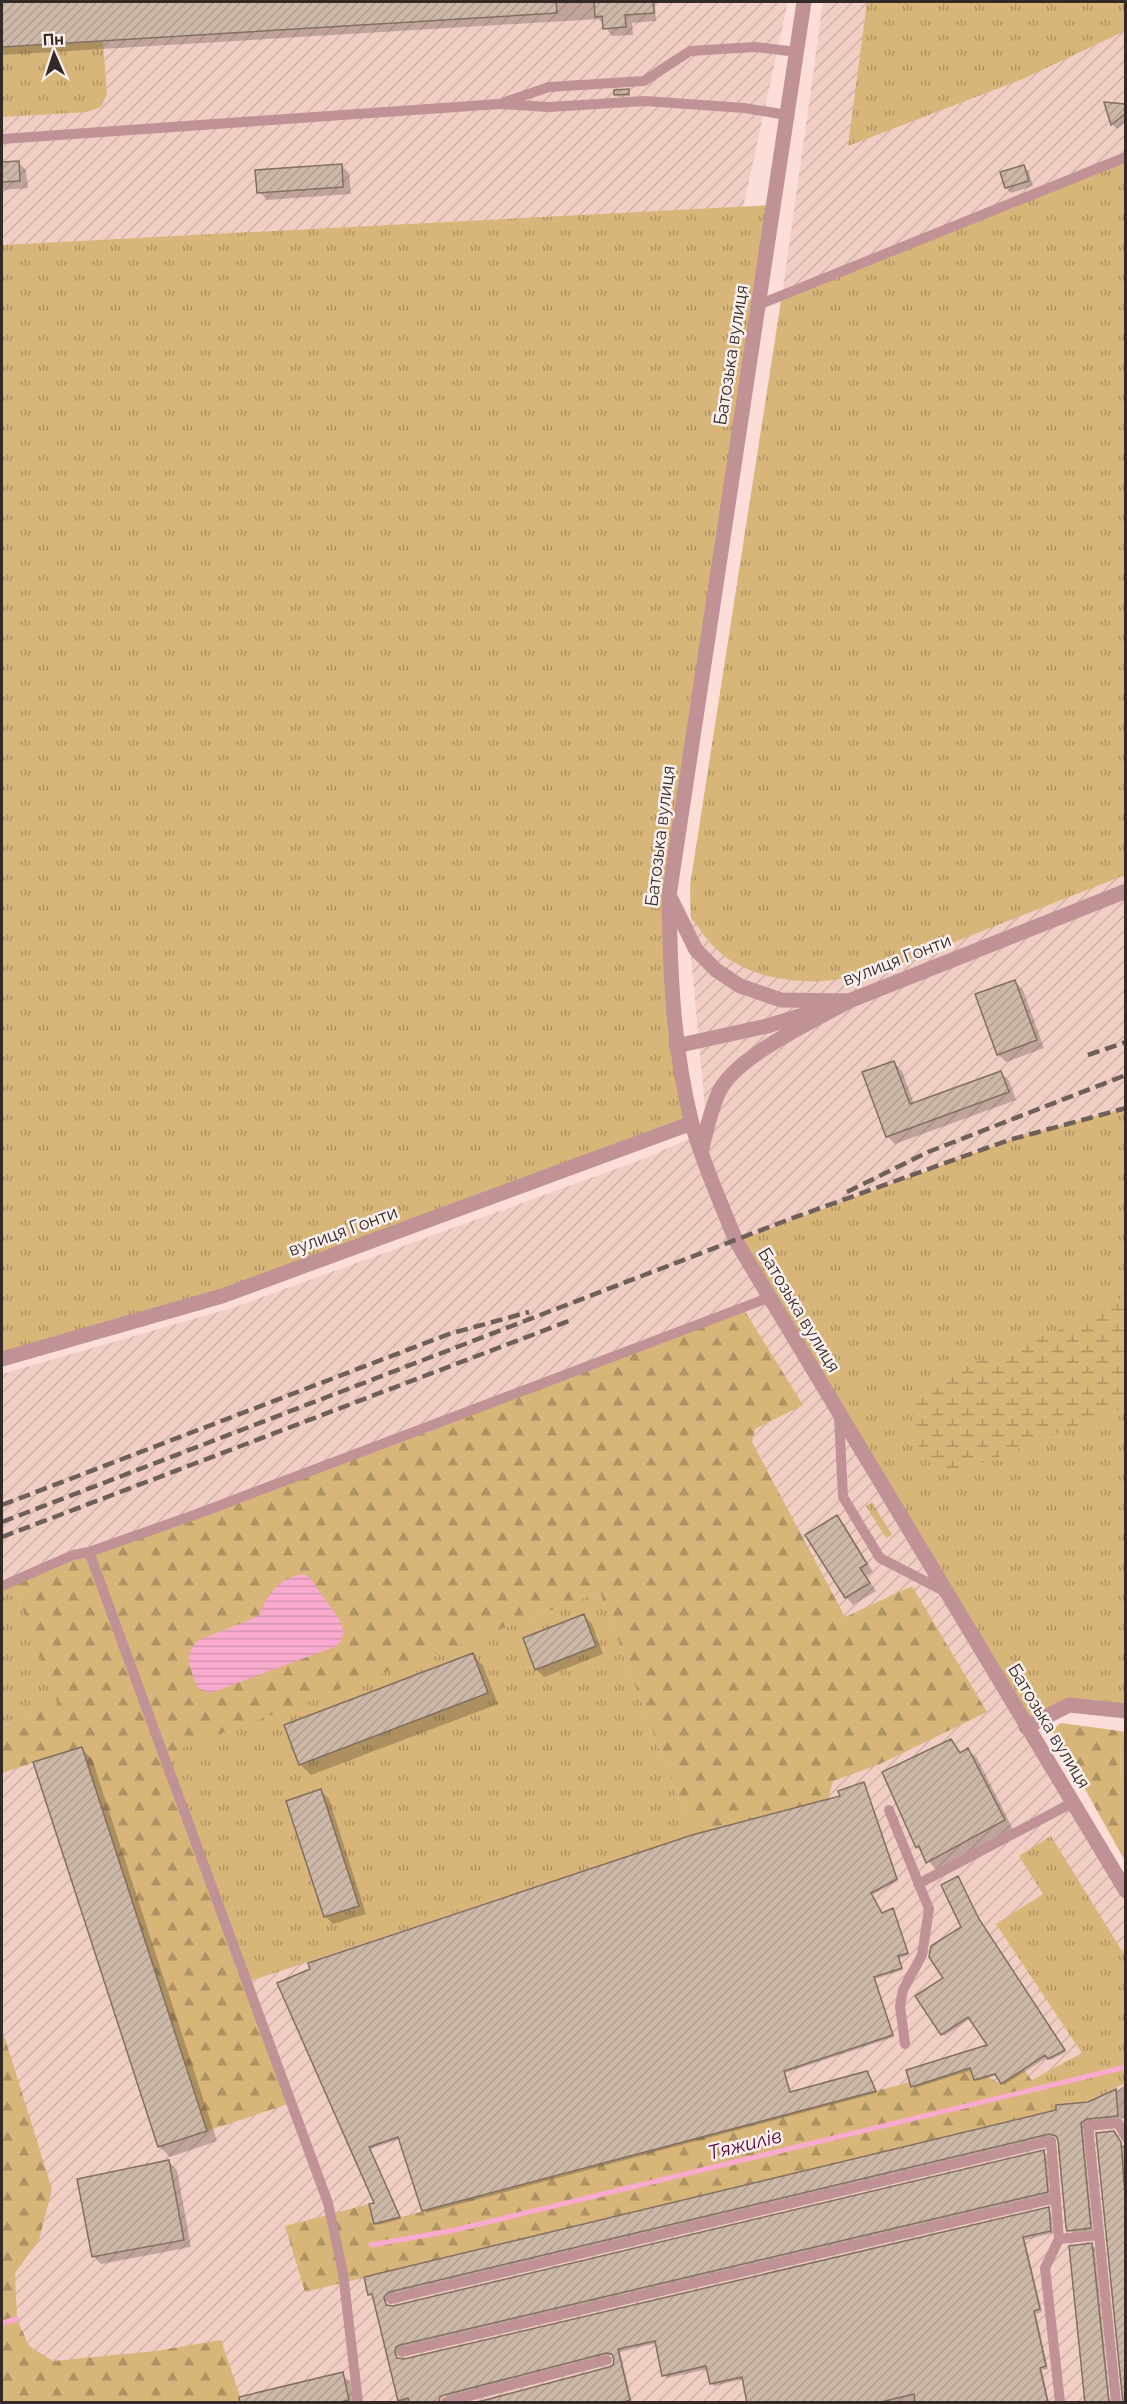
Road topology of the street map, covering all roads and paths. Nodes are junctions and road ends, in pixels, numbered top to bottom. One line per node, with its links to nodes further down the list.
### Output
1 (804, 2): 2 (street, Батозька вулиця)
2 (797, 52): 3 (lane); 6 (street, Батозька вулиця)
3 (644, 81): 4 (lane); 5 (lane)
4 (645, 100): 5 (lane); 6 (lane)
5 (500, 104): 7 (lane)
6 (787, 115): 9 (street, Батозька вулиця)
7 (2, 139)
8 (1125, 157): 9 (lane)
9 (758, 305): 11 (street, Батозька вулиця)
10 (1125, 891): 12 (street, вулиця Гонти)
11 (669, 896): 12 (street); 13 (street, Батозька вулиця)
12 (849, 1001): 13 (street, вулиця Гонти); 15 (street)
13 (676, 1046): 14 (street, Батозька вулиця)
14 (692, 1124): 15 (street, Батозька вулиця); 17 (street, вулиця Гонти)
15 (701, 1152): 16 (street, Батозька вулиця)
16 (768, 1298): 18 (street, Батозька вулиця); 19 (lane)
17 (2, 1359)
18 (839, 1416): 21 (street, Батозька вулиця); 21 (lane)
19 (89, 1552): 20 (lane); 36 (lane)
20 (2, 1586)
21 (946, 1592): 23 (street, Батозька вулиця)
22 (1125, 1711): 23 (street)
23 (1026, 1727): 24 (street, Батозька вулиця)
24 (1072, 1803): 26 (lane); 27 (street, Батозька вулиця)
25 (889, 1810): 26 (lane)
26 (918, 1884): 28 (lane)
27 (1125, 1891)
28 (905, 2044)
29 (1125, 2137): 31 (lane)
30 (1056, 2198): 32 (lane); 33 (lane); 34 (lane)
31 (1099, 2235): 32 (lane); 39 (lane)
32 (1059, 2239): 38 (lane)
33 (391, 2299)
34 (402, 2352)
35 (607, 2360): 37 (lane)
36 (358, 2403)
37 (446, 2403)
38 (1060, 2403)
39 (1116, 2403)

